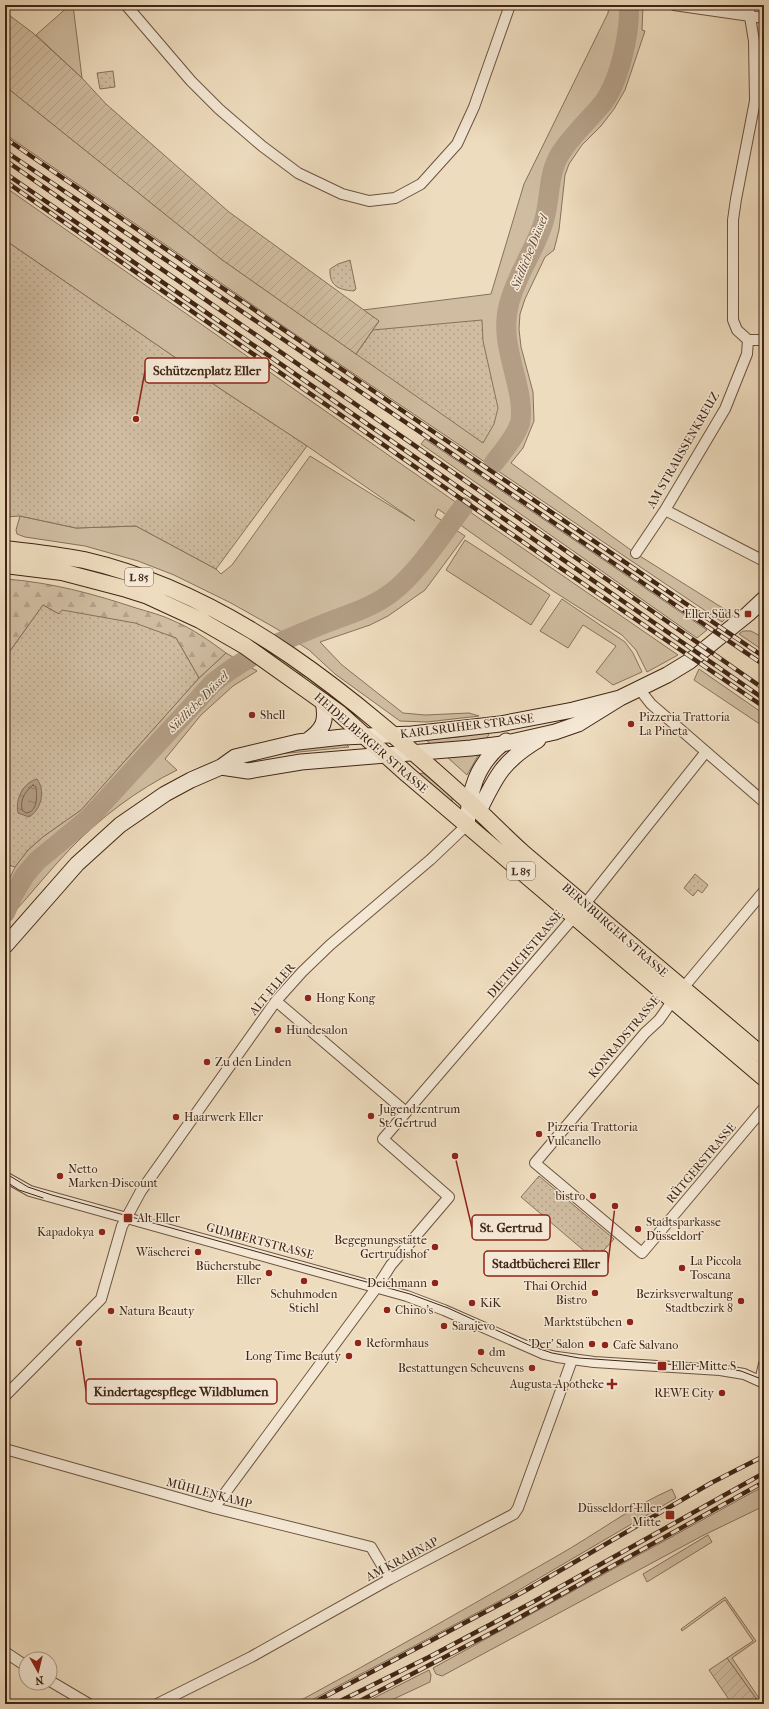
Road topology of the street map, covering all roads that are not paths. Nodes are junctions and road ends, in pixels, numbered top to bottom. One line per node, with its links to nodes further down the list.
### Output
1 (126, 5): 2 (street)
2 (510, 5)
3 (674, 5): 5 (street)
4 (748, 5): 5 (street)
5 (750, 16): 6 (street); 7 (street)
6 (764, 18)
7 (748, 340): 8 (street); 9 (street, AM STRAUSSENKREUZ)
8 (764, 340)
9 (665, 510): 11 (street, AM STRAUSSENKREUZ); 12 (street)
10 (5, 549): 20 (main road, HEIDELBERGER STRASSE / L 85)
11 (636, 553)
12 (764, 561)
13 (5, 565): 17 (main road, HEIDELBERGER STRASSE / L 85)
14 (764, 599): 15 (main road, KARLSRUHER STRASSE)
15 (640, 690): 16 (main road, KARLSRUHER STRASSE); 24 (street)
16 (620, 698): 18 (main road, KARLSRUHER STRASSE); 19 (main road, KARLSRUHER STRASSE)
17 (323, 701): 21 (main road, HEIDELBERGER STRASSE / L 85); 22 (main road)
18 (573, 710): 20 (main road, KARLSRUHER STRASSE); 23 (main road)
19 (547, 734): 23 (main road, KARLSRUHER STRASSE); 29 (main road)
20 (393, 735): 21 (main road, KARLSRUHER STRASSE); 25 (main road, HEIDELBERGER STRASSE / L 85)
21 (365, 736): 22 (main road, KARLSRUHER STRASSE); 26 (main road, HEIDELBERGER STRASSE / L 85)
22 (307, 741): 27 (main road, KARLSRUHER STRASSE)
23 (502, 744): 25 (main road, KARLSRUHER STRASSE); 29 (main road)
24 (705, 752): 28 (street); 32 (street, DIETRICHSTRASSE)
25 (414, 753): 26 (main road, KARLSRUHER STRASSE); 29 (main road, HEIDELBERGER STRASSE / L 85)
26 (385, 755): 27 (main road, KARLSRUHER STRASSE); 30 (main road, HEIDELBERGER STRASSE / L 85)
27 (221, 768): 34 (main road, KARLSRUHER STRASSE)
28 (764, 802)
29 (474, 806): 30 (main road); 32 (main road, BERNBURGER STRASSE / L 85)
30 (467, 826): 33 (main road, BERNBURGER STRASSE / L 85); 36 (street, ALT-ELLER)
31 (764, 891): 35 (street, KONRADSTRASSE)
32 (585, 904): 33 (street, DIETRICHSTRASSE); 35 (main road, BERNBURGER STRASSE / L 85)
33 (574, 916): 35 (main road, BERNBURGER STRASSE / L 85); 40 (street, DIETRICHSTRASSE)
34 (5, 946)
35 (678, 994): 37 (main road, BERNBURGER STRASSE / L 85); 38 (main road, BERNBURGER STRASSE / L 85); 43 (street, KONRADSTRASSE)
36 (276, 1001): 40 (street); 42 (street, ALT-ELLER)
37 (764, 1057)
38 (764, 1078)
39 (764, 1108): 43 (street, RÜTGERSTRASSE)
40 (406, 1112): 44 (street, DIETRICHSTRASSE)
41 (5, 1177): 42 (street, GUMBERTSTRASSE)
42 (125, 1218): 44 (street, GUMBERTSTRASSE); 48 (street, ALT-ELLER)
43 (642, 1253)
44 (377, 1287): 45 (street, GUMBERTSTRASSE); 50 (street)
45 (572, 1360): 47 (street, GUMBERTSTRASSE); 51 (street, AM KRAHNAP)
46 (764, 1364): 47 (street)
47 (762, 1382)
48 (5, 1396)
49 (5, 1449): 50 (street, MÜHLENKAMP)
50 (214, 1508): 51 (street, MÜHLENKAMP)
51 (390, 1580): 56 (street, AM KRAHNAP)
52 (5, 1652): 53 (street)
53 (18, 1661)
54 (58, 1686): 55 (street)
55 (89, 1704)
56 (157, 1704)

